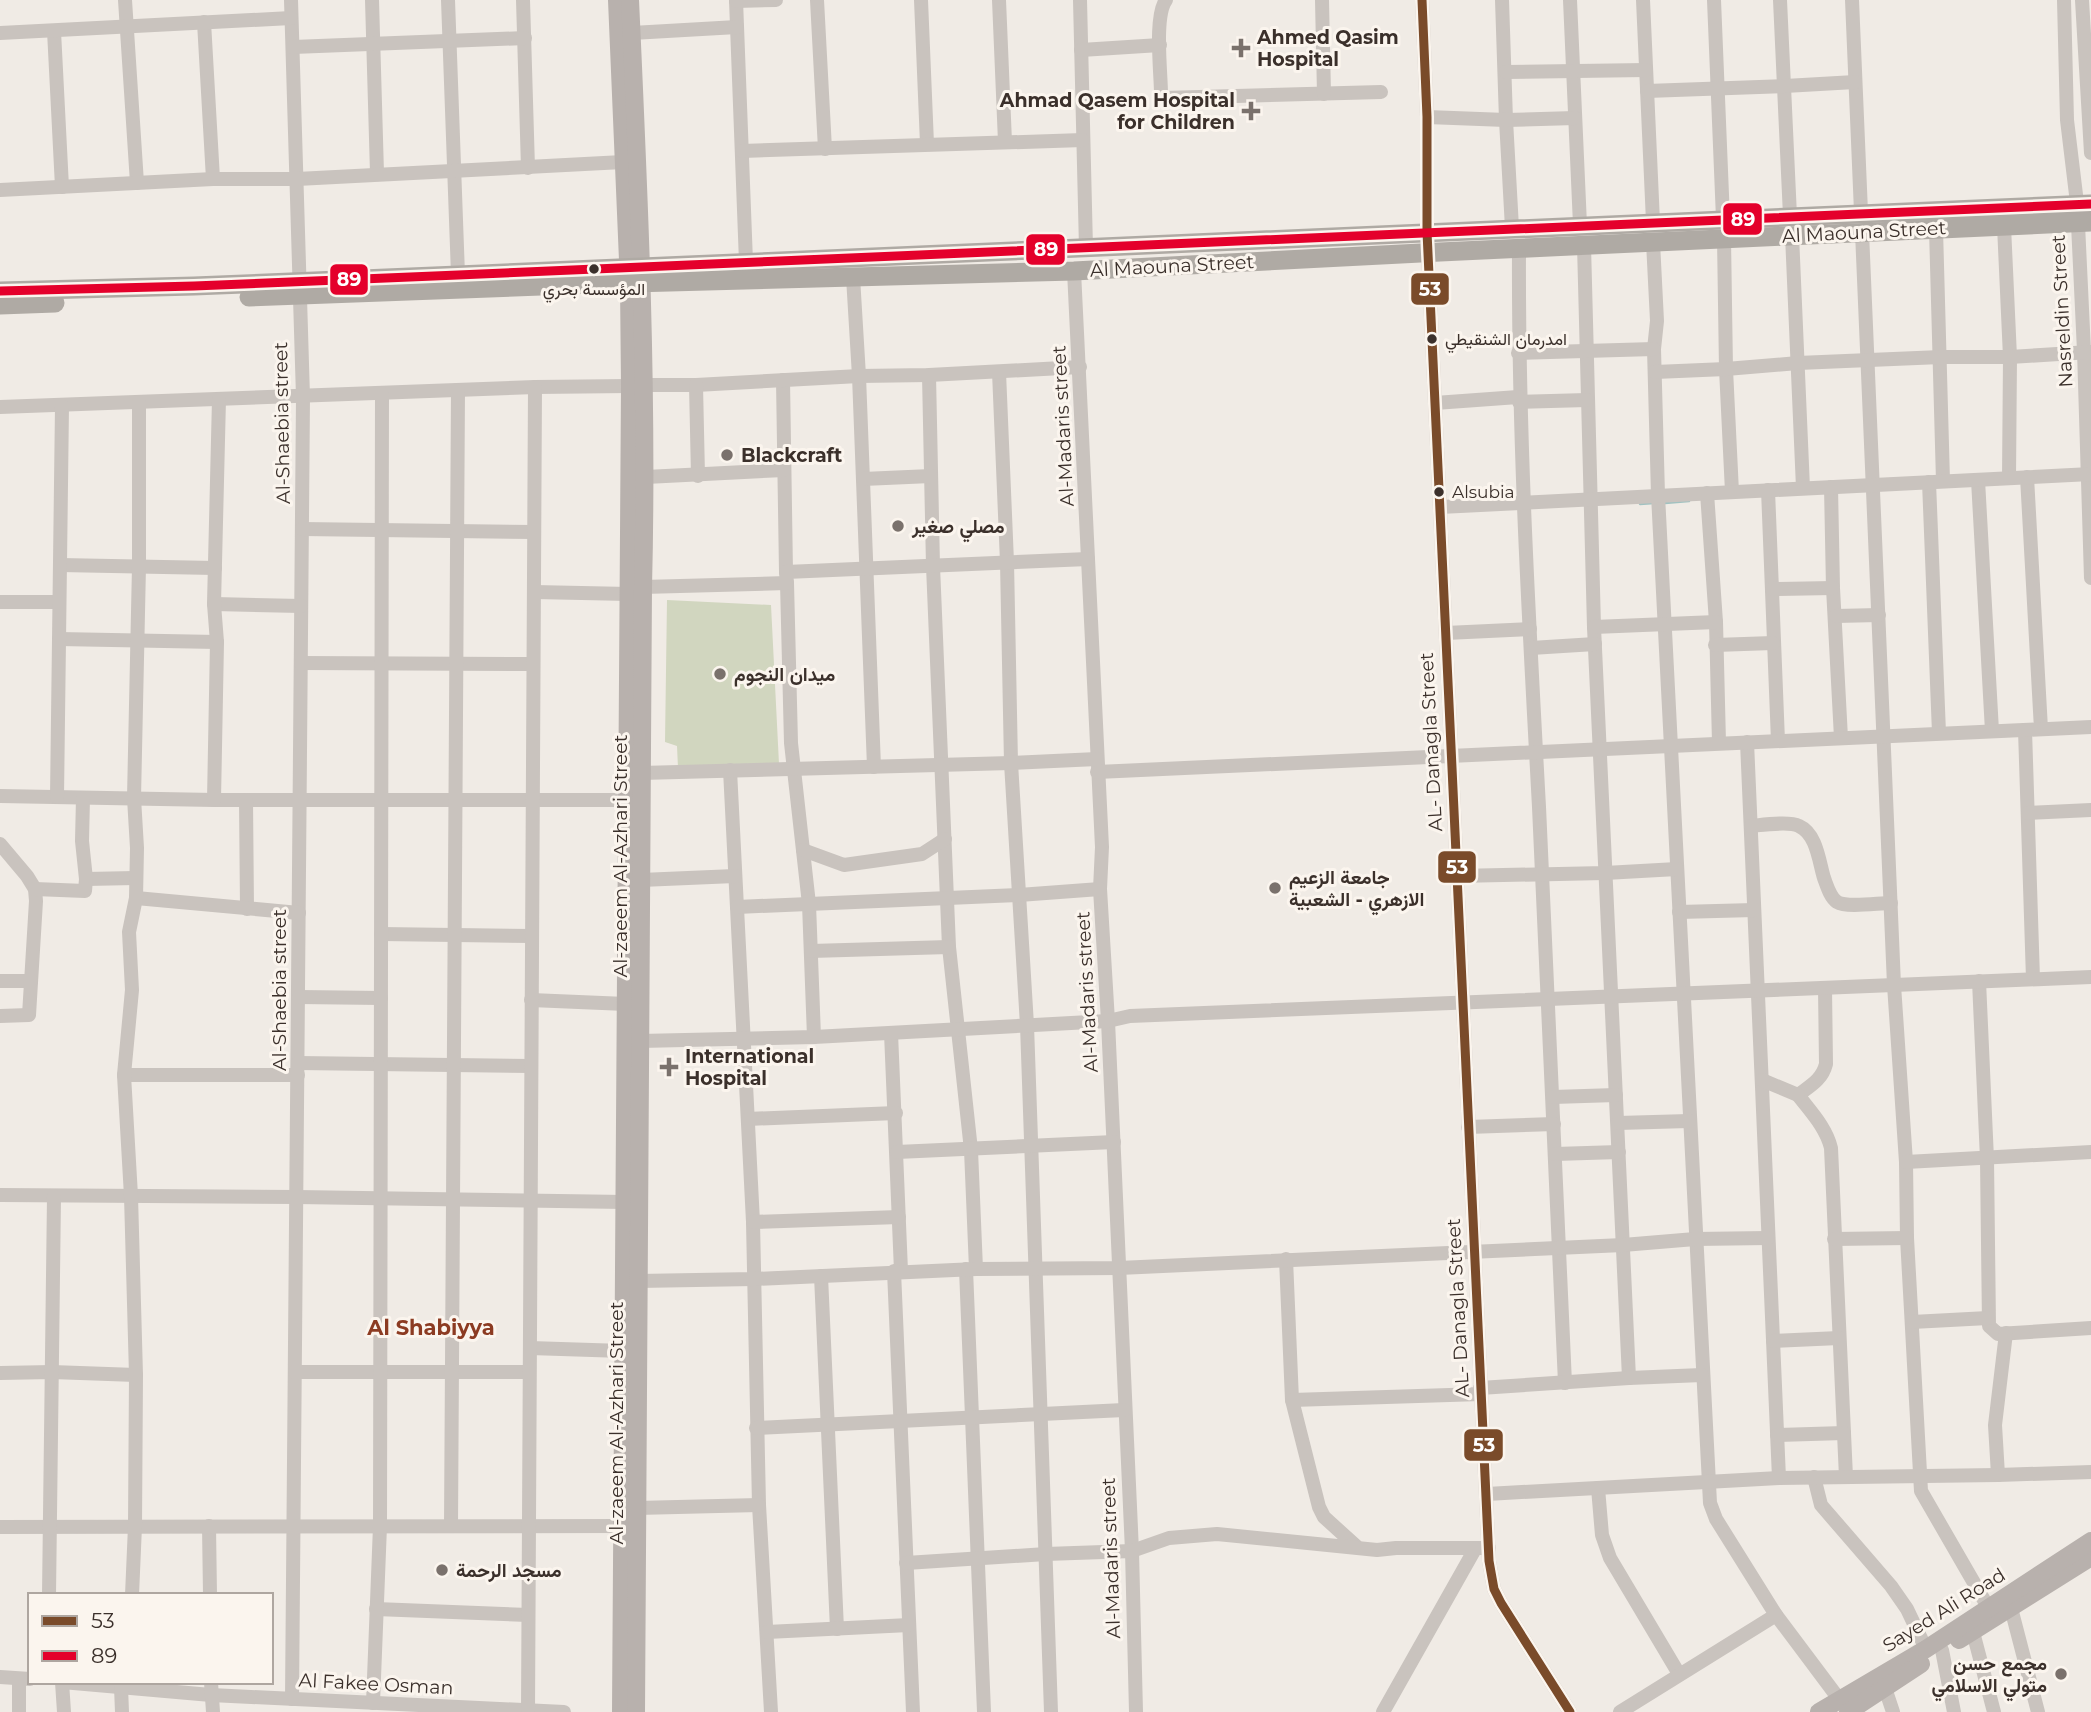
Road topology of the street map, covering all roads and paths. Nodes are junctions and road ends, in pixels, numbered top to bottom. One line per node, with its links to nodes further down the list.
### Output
1 (125, 0): 28 (street)
2 (291, 0): 26 (street, Al-Shaebia street)
3 (372, 0): 35 (street)
4 (448, 0): 34 (street)
5 (523, 0): 6 (street); 33 (street)
6 (530, 0)
7 (617, 0): 57 (main road, Al-zaeem Al-Azhari Street)
8 (630, 0): 32 (main road, Al-zaeem Al-Azhari Street)
9 (776, 0): 25 (street)
10 (817, 0): 54 (street)
11 (922, 0): 53 (street)
12 (999, 0): 52 (street)
13 (1080, 0): 38 (street)
14 (1166, 0): 36 (street)
15 (1322, 0): 47 (street)
16 (1422, 0): 48 (street, AL- Danagla Street)
17 (1502, 0): 41 (street)
18 (1570, 0): 40 (street)
19 (1643, 0): 39 (street)
20 (1714, 0): 44 (street)
21 (1780, 0): 43 (street)
22 (1852, 0): 42 (street)
23 (2064, 0): 66 (street, Nasreldin Street)
24 (2082, 0): 56 (street)
25 (736, 1): 29 (street)
26 (291, 18): 27 (street); 37 (street, Al-Shaebia street)
27 (204, 22): 28 (street); 61 (street)
28 (125, 26): 30 (street); 63 (street)
29 (737, 27): 32 (street); 55 (street)
30 (54, 31): 31 (street); 64 (street)
31 (0, 33)
32 (632, 33): 85 (main road, Al-zaeem Al-Azhari Street)
33 (525, 38): 34 (street); 58 (street)
34 (449, 42): 35 (street); 59 (street)
35 (373, 43): 37 (street); 60 (street)
36 (1160, 45): 38 (street); 47 (street)
37 (293, 47): 62 (street, Al-Shaebia street)
38 (1081, 50): 51 (street)
39 (1646, 70): 40 (street); 45 (street)
40 (1573, 71): 41 (street); 49 (street)
41 (1506, 72): 50 (street)
42 (1855, 82): 43 (street); 69 (street)
43 (1785, 86): 44 (street); 71 (street)
44 (1717, 88): 45 (street); 67 (street)
45 (1647, 91): 68 (street)
46 (1381, 92): 47 (street)
47 (1324, 94)
48 (1427, 117): 50 (street); 75 (street, AL- Danagla Street)
49 (1575, 118): 50 (street); 70 (street)
50 (1506, 120): 73 (street)
51 (1083, 140): 52 (street); 79 (street)
52 (1005, 142): 53 (street)
53 (927, 144): 54 (street)
54 (824, 149): 55 (street)
55 (742, 151): 82 (street)
56 (2091, 153)
57 (623, 162): 58 (street); 85 (main road, Al-zaeem Al-Azhari Street)
58 (528, 168): 59 (street)
59 (454, 171): 60 (street); 84 (street)
60 (377, 173): 62 (street)
61 (213, 179): 62 (street); 63 (street)
62 (297, 179): 87 (street, Al-Shaebia street)
63 (137, 183): 64 (street)
64 (62, 187): 65 (street)
65 (0, 190)
66 (2084, 213): 69 (highway); 72 (highway, Al Maouna Street); 92 (street, Nasreldin Street)
67 (1723, 219): 68 (highway); 71 (highway)
68 (1653, 222): 70 (highway)
69 (1862, 222): 71 (highway, Al Maouna Street); 74 (highway, Al Maouna Street); 96 (street)
70 (1580, 225): 73 (highway)
71 (1791, 225): 76 (highway, Al Maouna Street); 97 (street)
72 (2004, 226): 74 (highway, Al Maouna Street); 95 (street)
73 (1512, 228): 75 (highway)
74 (1936, 229): 94 (street)
75 (1427, 232): 79 (highway); 81 (street, AL- Danagla Street)
76 (1724, 239): 77 (highway, Al Maouna Street); 99 (street)
77 (1653, 242): 78 (highway, Al Maouna Street); 90 (street)
78 (1584, 245): 80 (highway, Al Maouna Street); 91 (street)
79 (1086, 248): 82 (highway)
80 (1519, 248): 81 (highway, Al Maouna Street); 93 (street)
81 (1428, 252): 83 (highway, Al Maouna Street); 115 (street, AL- Danagla Street)
82 (746, 262): 85 (highway)
83 (1074, 271): 86 (highway, Al Maouna Street); 98 (street, Al-Madaris street)
84 (458, 275): 85 (highway); 87 (highway)
85 (635, 275): 86 (highway, Al Maouna Street); 87 (highway, Al Maouna Street); 106 (main road, Al-zaeem Al-Azhari Street)
86 (853, 277): 103 (street)
87 (299, 288): 88 (highway); 89 (highway, Al Maouna Street); 110 (street, Al-Shaebia street)
88 (0, 291)
89 (0, 305)
90 (1654, 349): 91 (street); 101 (street)
91 (1586, 352): 93 (street); 112 (street)
92 (2087, 352): 95 (street); 119 (street, Nasreldin Street)
93 (1518, 353): 114 (street)
94 (1941, 357): 95 (street); 96 (street); 127 (street)
95 (2010, 357): 124 (street)
96 (1868, 360): 97 (street); 128 (street)
97 (1798, 363): 99 (street); 130 (street)
98 (1080, 367): 100 (street); 142 (street, Al-Madaris street)
99 (1726, 369): 101 (street); 132 (street)
100 (999, 372): 102 (street); 143 (street)
101 (1655, 372): 134 (street)
102 (929, 375): 103 (street); 122 (street)
103 (859, 376): 104 (street); 125 (street)
104 (783, 380): 105 (street); 118 (street)
105 (696, 384): 106 (street); 120 (street)
106 (637, 385): 107 (street); 121 (main road, Al-zaeem Al-Azhari Street); 153 (main road, Al-zaeem Al-Azhari Street)
107 (535, 387): 108 (street); 141 (street)
108 (458, 390): 109 (street); 140 (street)
109 (382, 394): 110 (street); 139 (street)
110 (303, 397): 111 (street); 138 (street, Al-Shaebia street)
111 (219, 399): 113 (street); 147 (street)
112 (1587, 400): 114 (street); 135 (street)
113 (139, 402): 116 (street); 145 (street)
114 (1519, 402): 115 (street); 136 (street)
115 (1435, 403): 137 (street, AL- Danagla Street)
116 (62, 406): 117 (street); 144 (street)
117 (0, 407)
118 (784, 470): 120 (street); 149 (street)
119 (2090, 474): 123 (street); 150 (street, Nasreldin Street)
120 (698, 476): 121 (street)
121 (646, 477): 153 (main road, Al-zaeem Al-Azhari Street)
122 (931, 477): 125 (street); 146 (street)
123 (2027, 477): 124 (street); 178 (street)
124 (2009, 478): 126 (street)
125 (863, 479): 148 (street)
126 (1978, 480): 127 (street); 180 (street)
127 (1936, 482): 128 (street); 181 (street)
128 (1874, 485): 129 (street); 159 (street)
129 (1831, 487): 130 (street); 151 (street)
130 (1804, 488): 131 (street)
131 (1768, 490): 132 (street); 152 (street)
132 (1732, 492): 133 (street)
133 (1707, 493): 134 (street); 161 (street)
134 (1658, 495): 135 (street); 162 (street)
135 (1591, 498): 136 (street); 163 (street)
136 (1523, 503): 137 (street); 164 (street)
137 (1440, 507): 165 (street, AL- Danagla Street)
138 (302, 529): 139 (street); 158 (street, Al-Shaebia street)
139 (382, 531): 140 (street); 175 (street)
140 (457, 532): 141 (street); 174 (street)
141 (534, 532): 154 (street)
142 (1088, 559): 143 (street); 193 (street, Al-Madaris street)
143 (1007, 562): 146 (street); 191 (street)
144 (60, 565): 145 (street); 156 (street)
145 (139, 566): 147 (street); 167 (street)
146 (933, 566): 148 (street); 192 (street)
147 (215, 568): 157 (street)
148 (866, 569): 149 (street); 194 (street)
149 (786, 578): 153 (street); 195 (street)
150 (2091, 579)
151 (1833, 588): 152 (street); 160 (street)
152 (1772, 589): 169 (street)
153 (636, 591): 154 (street); 197 (main road, Al-zaeem Al-Azhari Street); 208 (main road, Al-zaeem Al-Azhari Street)
154 (534, 592): 176 (street)
155 (0, 601): 156 (street)
156 (59, 602): 166 (street)
157 (214, 604): 158 (street); 168 (street)
158 (301, 607): 173 (street, Al-Shaebia street)
159 (1880, 615): 160 (street); 182 (street)
160 (1836, 616): 183 (street)
161 (1716, 622): 162 (street); 171 (street)
162 (1664, 624): 163 (street); 187 (street)
163 (1594, 627): 170 (street)
164 (1530, 629): 165 (street); 172 (street)
165 (1446, 633): 190 (street, AL- Danagla Street)
166 (59, 639): 167 (street); 199 (street)
167 (137, 640): 168 (street); 201 (street)
168 (217, 642): 205 (street)
169 (1773, 643): 171 (street); 184 (street)
170 (1595, 644): 172 (street); 188 (street)
171 (1715, 645): 186 (street)
172 (1531, 648): 189 (street)
173 (301, 663): 175 (street); 202 (street, Al-Shaebia street)
174 (456, 663): 175 (street); 176 (street); 204 (street)
175 (382, 664): 203 (street)
176 (533, 664): 207 (street)
177 (2091, 727): 178 (street)
178 (2041, 729): 179 (street)
179 (2025, 730): 180 (street); 210 (street)
180 (1992, 731): 181 (street)
181 (1939, 733): 182 (street)
182 (1883, 736): 183 (street); 228 (street)
183 (1842, 738): 184 (street)
184 (1778, 741): 185 (street)
185 (1747, 742): 186 (street); 211 (street)
186 (1719, 743): 187 (street)
187 (1670, 745): 188 (street); 215 (street)
188 (1600, 748): 189 (street); 216 (street)
189 (1536, 751): 190 (street); 217 (street)
190 (1451, 755): 193 (street); 219 (street, AL- Danagla Street)
191 (1011, 763): 192 (street); 193 (street); 225 (street)
192 (940, 765): 194 (street); 212 (street)
193 (1097, 765): 224 (street, Al-Madaris street)
194 (874, 767): 195 (street)
195 (795, 769): 196 (street); 214 (street)
196 (730, 770): 197 (street); 218 (street)
197 (641, 773): 222 (main road, Al-zaeem Al-Azhari Street)
198 (0, 796): 199 (street)
199 (57, 797): 200 (street)
200 (82, 798): 201 (street); 220 (street)
201 (134, 798): 205 (street); 221 (street)
202 (300, 799): 203 (street); 206 (street); 234 (street, Al-Shaebia street)
203 (381, 799): 204 (street); 235 (street)
204 (455, 799): 207 (street); 236 (street)
205 (214, 800): 206 (street)
206 (246, 800): 231 (street)
207 (533, 800): 208 (street); 237 (street)
208 (628, 800): 255 (main road, Al-zaeem Al-Azhari Street)
209 (2091, 810): 210 (street)
210 (2028, 813): 241 (street)
211 (1751, 826): 228 (street); 232 (street)
212 (945, 839): 214 (street); 226 (street)
213 (0, 845): 223 (street)
214 (803, 850): 229 (street)
215 (1677, 869): 216 (street); 233 (street)
216 (1605, 873): 217 (street); 249 (street)
217 (1542, 875): 219 (street); 252 (street)
218 (735, 876): 222 (street); 230 (street)
219 (1457, 877): 254 (street, AL- Danagla Street)
220 (86, 878): 221 (street); 223 (street)
221 (135, 878): 227 (street)
222 (641, 880): 263 (main road, Al-zaeem Al-Azhari Street)
223 (35, 889): 243 (street)
224 (1100, 889): 225 (street); 257 (street, Al-Madaris street)
225 (1019, 895): 226 (street); 258 (street)
226 (947, 897): 229 (street); 238 (street)
227 (136, 898): 231 (street); 268 (street)
228 (1891, 903): 245 (street)
229 (809, 904): 230 (street); 239 (street)
230 (737, 907): 262 (street)
231 (247, 909): 234 (street)
232 (1754, 909): 233 (street); 247 (street)
233 (1679, 912): 248 (street)
234 (299, 913): 250 (street, Al-Shaebia street)
235 (381, 934): 236 (street); 251 (street)
236 (455, 935): 237 (street); 265 (street)
237 (532, 936): 253 (street)
238 (949, 947): 239 (street); 259 (street)
239 (811, 951): 261 (street)
240 (2091, 977): 241 (street)
241 (2033, 979): 244 (street)
242 (0, 981): 243 (street)
243 (31, 981): 256 (street)
244 (1979, 981): 245 (street); 286 (street)
245 (1894, 985): 246 (street); 287 (street)
246 (1825, 988): 247 (street); 271 (street)
247 (1758, 990): 248 (street); 269 (street)
248 (1683, 993): 249 (street); 275 (street)
249 (1612, 996): 252 (street); 270 (street)
250 (299, 998): 251 (street); 267 (street, Al-Shaebia street)
251 (381, 999): 264 (street)
252 (1548, 999): 254 (street); 272 (street)
253 (531, 1000): 255 (street); 266 (street)
254 (1463, 1002): 257 (street); 278 (street, AL- Danagla Street)
255 (626, 1004): 295 (main road, Al-zaeem Al-Azhari Street)
256 (0, 1016)
257 (1108, 1021): 258 (street); 279 (street, Al-Madaris street)
258 (1027, 1025): 259 (street); 280 (street)
259 (958, 1030): 260 (street); 281 (street)
260 (891, 1033): 261 (street); 273 (street)
261 (814, 1037): 262 (street)
262 (743, 1038): 263 (street); 274 (street)
263 (640, 1041): 312 (main road, Al-zaeem Al-Azhari Street)
264 (380, 1064): 265 (street); 267 (street); 292 (street)
265 (454, 1065): 266 (street); 293 (street)
266 (531, 1066): 294 (street)
267 (298, 1069): 268 (street); 291 (street, Al-Shaebia street)
268 (124, 1075): 290 (street)
269 (1762, 1080): 271 (street); 298 (street)
270 (1616, 1095): 272 (street); 276 (street)
271 (1798, 1095): 301 (street)
272 (1553, 1097): 277 (street)
273 (896, 1112): 274 (street); 284 (street)
274 (748, 1119): 297 (street)
275 (1689, 1121): 276 (street); 300 (street)
276 (1618, 1123): 282 (street)
277 (1554, 1124): 278 (street); 285 (street)
278 (1468, 1127): 304 (street, AL- Danagla Street)
279 (1114, 1142): 280 (street); 307 (street, Al-Madaris street)
280 (1031, 1147): 281 (street); 306 (street)
281 (971, 1150): 284 (street); 308 (street)
282 (1619, 1152): 285 (street); 302 (street)
283 (2091, 1152): 286 (street)
284 (897, 1153): 296 (street)
285 (1555, 1154): 303 (street)
286 (1987, 1159): 287 (street); 313 (street)
287 (1906, 1162): 299 (street)
288 (0, 1195): 289 (street)
289 (54, 1196): 290 (street); 321 (street)
290 (131, 1196): 291 (street); 327 (street)
291 (297, 1197): 292 (street); 322 (street, Al-Shaebia street)
292 (380, 1198): 293 (street); 323 (street)
293 (453, 1199): 294 (street); 324 (street)
294 (530, 1201): 295 (street); 319 (street)
295 (625, 1202): 320 (main road, Al-zaeem Al-Azhari Street)
296 (899, 1217): 297 (street); 309 (street)
297 (753, 1222): 311 (street)
298 (1769, 1238): 300 (street); 318 (street)
299 (1907, 1238): 301 (street); 314 (street)
300 (1695, 1240): 302 (street); 328 (street)
301 (1834, 1240): 317 (street)
302 (1623, 1245): 303 (street); 329 (street)
303 (1559, 1247): 304 (street); 330 (street)
304 (1474, 1252): 305 (street); 331 (street, AL- Danagla Street)
305 (1286, 1259): 307 (street); 332 (street)
306 (1036, 1268): 307 (street); 308 (street); 334 (street)
307 (1119, 1268): 333 (street, Al-Madaris street)
308 (971, 1269): 309 (street); 335 (street)
309 (898, 1271): 310 (street); 336 (street)
310 (821, 1276): 311 (street); 337 (street)
311 (754, 1279): 312 (street); 338 (street)
312 (638, 1281): 351 (main road, Al-zaeem Al-Azhari Street)
313 (1988, 1318): 314 (street); 316 (street)
314 (1912, 1322): 344 (street)
315 (2091, 1328): 316 (street)
316 (2006, 1333): 342 (street)
317 (1839, 1338): 318 (street); 339 (street)
318 (1773, 1341): 340 (street)
319 (530, 1348): 320 (street); 325 (street)
320 (623, 1351): 356 (main road, Al-zaeem Al-Azhari Street)
321 (52, 1372): 326 (street); 327 (street); 358 (street)
322 (295, 1372): 323 (street); 359 (street, Al-Shaebia street)
323 (380, 1372): 324 (street); 360 (street)
324 (452, 1372): 325 (street); 354 (street)
325 (529, 1372): 355 (street)
326 (0, 1373)
327 (136, 1375): 352 (street)
328 (1702, 1376): 329 (street); 347 (street)
329 (1629, 1378): 330 (street)
330 (1565, 1383): 331 (street)
331 (1480, 1391): 332 (street); 349 (street, AL- Danagla Street)
332 (1292, 1400): 362 (street)
333 (1124, 1410): 334 (street); 364 (street, Al-Madaris street)
334 (1040, 1413): 335 (street); 365 (street)
335 (973, 1417): 336 (street); 367 (street)
336 (900, 1419): 337 (street); 368 (street)
337 (828, 1424): 338 (street); 378 (street)
338 (756, 1428): 350 (street)
339 (1844, 1433): 340 (street); 343 (street)
340 (1777, 1435): 345 (street)
341 (2091, 1472): 342 (street)
342 (1998, 1475): 344 (street)
343 (1846, 1477): 344 (street); 346 (street)
344 (1921, 1477): 372 (street)
345 (1779, 1478): 346 (street); 347 (street)
346 (1814, 1478): 381 (street)
347 (1708, 1482): 348 (street); 376 (street)
348 (1598, 1488): 349 (street); 382 (street)
349 (1487, 1494): 363 (street, AL- Danagla Street)
350 (759, 1505): 351 (street); 379 (street)
351 (637, 1508): 403 (main road, Al-zaeem Al-Azhari Street)
352 (135, 1526): 353 (street); 358 (street); 370 (street)
353 (209, 1526): 359 (street); 371 (street)
354 (451, 1526): 355 (street); 360 (street)
355 (528, 1526): 356 (street); 375 (street)
356 (622, 1526): 402 (main road, Al-zaeem Al-Azhari Street)
357 (0, 1527): 358 (street)
358 (50, 1527): 369 (street)
359 (293, 1527): 360 (street); 391 (street, Al-Shaebia street)
360 (380, 1527): 374 (street)
361 (2091, 1541): 372 (main road, Sayed Ali Road)
362 (1356, 1546): 363 (street); 364 (street)
363 (1482, 1548): 409 (street); 410 (street, AL- Danagla Street)
364 (1132, 1551): 365 (street); 408 (street, Al-Madaris street)
365 (1046, 1554): 367 (street); 407 (street)
366 (2091, 1557): 373 (main road, Sayed Ali Road)
367 (979, 1558): 368 (street); 406 (street)
368 (905, 1563): 377 (street)
369 (49, 1593)
370 (132, 1593)
371 (210, 1593)
372 (1988, 1607): 381 (main road, Sayed Ali Road)
373 (2011, 1608): 380 (main road, Sayed Ali Road); 416 (street)
374 (376, 1609): 375 (street); 392 (street)
375 (528, 1615): 396 (street)
376 (1776, 1615): 382 (street); 394 (street)
377 (908, 1625): 378 (street); 405 (street)
378 (837, 1629): 379 (street)
379 (767, 1632): 404 (street)
380 (1973, 1632): 381 (main road, Sayed Ali Road); 415 (street)
381 (1934, 1650): 388 (main road, Sayed Ali Road); 390 (main road, Sayed Ali Road); 414 (street)
382 (1679, 1674): 411 (street)
383 (0, 1677): 384 (street)
384 (24, 1679): 397 (street)
385 (62, 1684): 398 (street)
386 (94, 1684): 387 (street, Al Fakee Osman)
387 (127, 1686): 389 (street, Al Fakee Osman); 399 (street)
388 (1885, 1688): 390 (main road, Sayed Ali Road); 413 (street)
389 (211, 1689): 391 (street, Al Fakee Osman); 400 (street)
390 (1863, 1694): 394 (main road, Sayed Ali Road)
391 (292, 1699): 393 (street, Al Fakee Osman)
392 (373, 1703): 393 (street, Al Fakee Osman); 395 (street, Al Fakee Osman)
393 (325, 1706)
394 (1843, 1706): 412 (main road, Sayed Ali Road)
395 (441, 1709): 396 (street, Al Fakee Osman)
396 (528, 1710): 401 (street, Al Fakee Osman)
397 (19, 1712)
398 (64, 1712)
399 (122, 1712)
400 (213, 1712)
401 (564, 1712)
402 (621, 1712)
403 (636, 1712)
404 (771, 1712)
405 (913, 1712)
406 (984, 1712)
407 (1051, 1712)
408 (1136, 1712)
409 (1383, 1712)
410 (1570, 1712)
411 (1620, 1712)
412 (1819, 1712)
413 (1893, 1712)
414 (1954, 1712)
415 (1994, 1712)
416 (2038, 1712)

